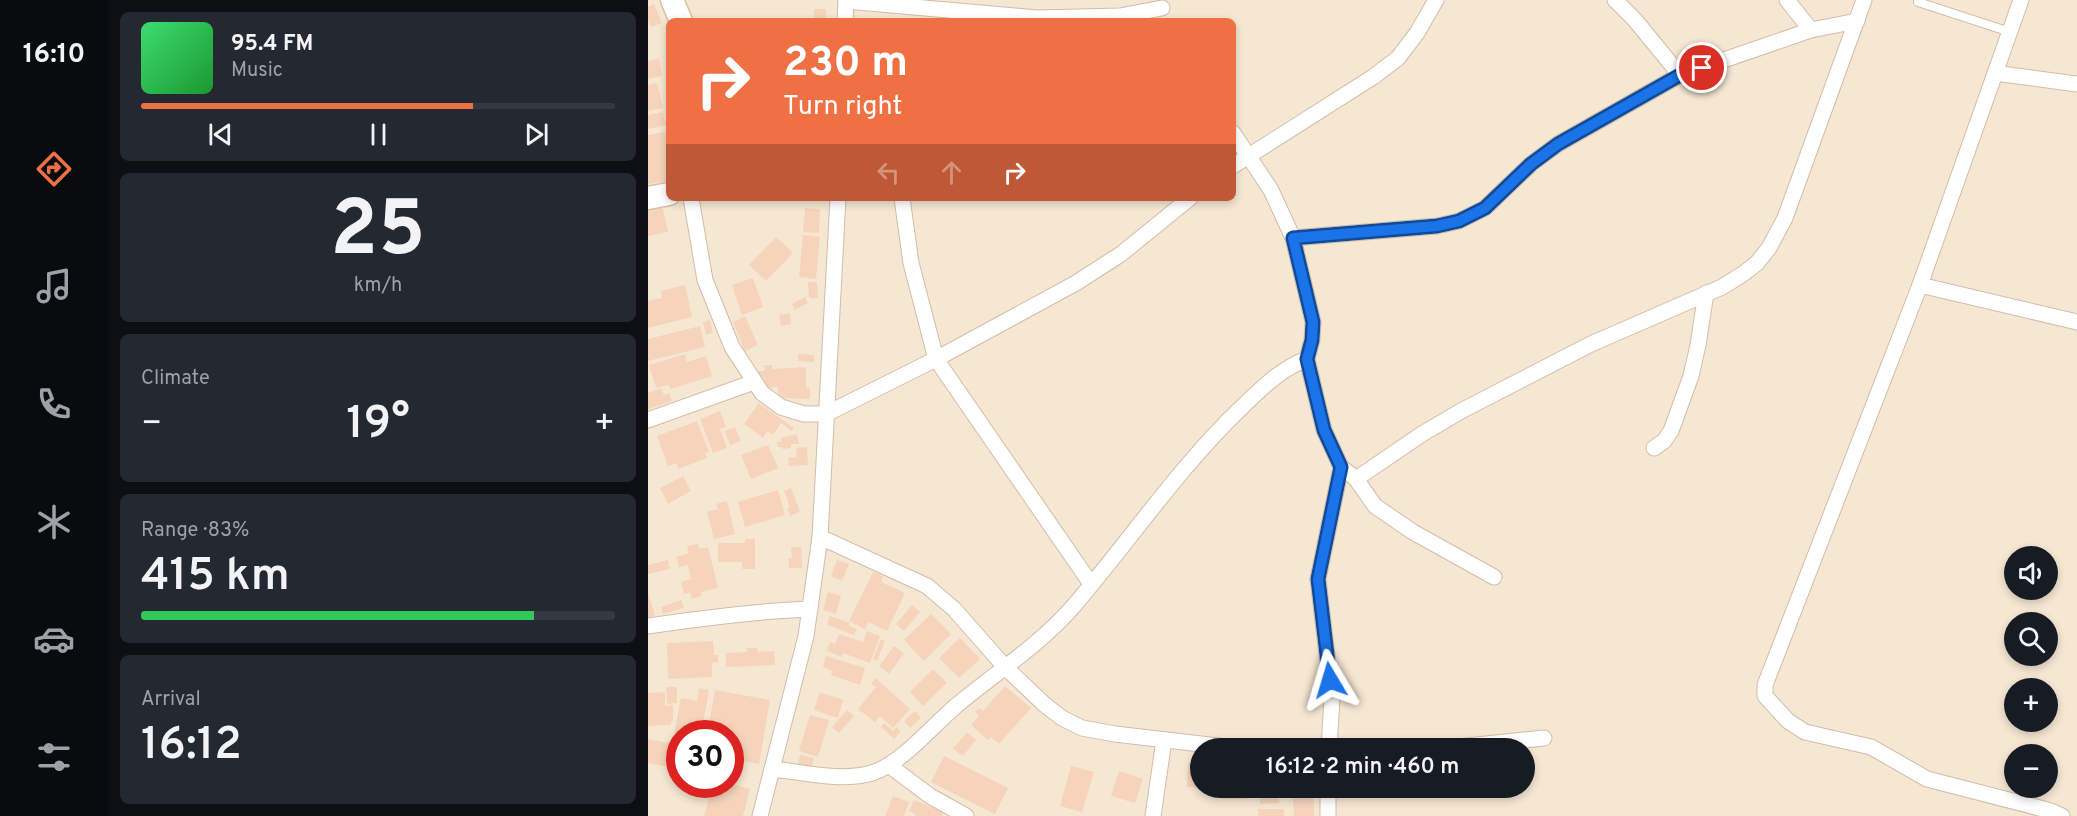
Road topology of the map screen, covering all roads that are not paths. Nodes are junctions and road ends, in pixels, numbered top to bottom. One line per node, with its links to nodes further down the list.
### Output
1 (672, 0): 10 (street)
2 (1436, 0): 21 (street)
3 (1615, 0): 18 (street)
4 (1787, 0): 15 (street)
5 (1864, 0): 14 (street)
6 (2021, 0): 16 (street)
7 (846, 1): 11 (street); 12 (street)
8 (1918, 2): 16 (lane)
9 (1164, 10): 13 (street)
10 (680, 18)
11 (845, 18)
12 (1037, 18)
13 (1108, 18)
14 (1857, 21): 15 (street); 31 (street)
15 (1811, 30): 18 (street)
16 (2010, 32): 17 (street)
17 (1995, 73): 19 (street); 30 (street)
18 (1680, 75): 29 (street)
19 (2077, 84)
20 (1236, 137): 21 (street)
21 (1249, 155): 22 (street); 29 (street)
22 (1236, 164)
23 (666, 195): 24 (street)
24 (648, 198)
25 (692, 201): 35 (street)
26 (838, 201): 36 (street)
27 (902, 201): 33 (street)
28 (1186, 201): 33 (street)
29 (1293, 238): 34 (street)
30 (1920, 285): 32 (street); 59 (street)
31 (1706, 293): 38 (street); 40 (street)
32 (2077, 322)
33 (936, 359): 36 (street); 43 (street)
34 (1307, 359): 39 (street); 43 (street)
35 (754, 382): 36 (street); 37 (street)
36 (826, 414): 41 (street)
37 (648, 420)
38 (1654, 448)
39 (1341, 467): 40 (street); 47 (street)
40 (1356, 480): 42 (street)
41 (820, 537): 44 (street); 46 (street)
42 (1494, 577)
43 (1091, 584): 46 (street)
44 (810, 609): 45 (street); 53 (street)
45 (648, 626)
46 (1005, 667): 50 (street); 52 (street)
47 (1330, 738)
48 (1544, 738): 49 (street)
49 (1535, 739)
50 (1164, 740): 51 (street); 57 (street)
51 (1190, 743)
52 (890, 766): 53 (street); 56 (street)
53 (772, 769): 55 (street)
54 (1328, 798): 58 (street)
55 (760, 816)
56 (966, 816)
57 (1153, 816)
58 (1328, 816)
59 (2062, 816)

